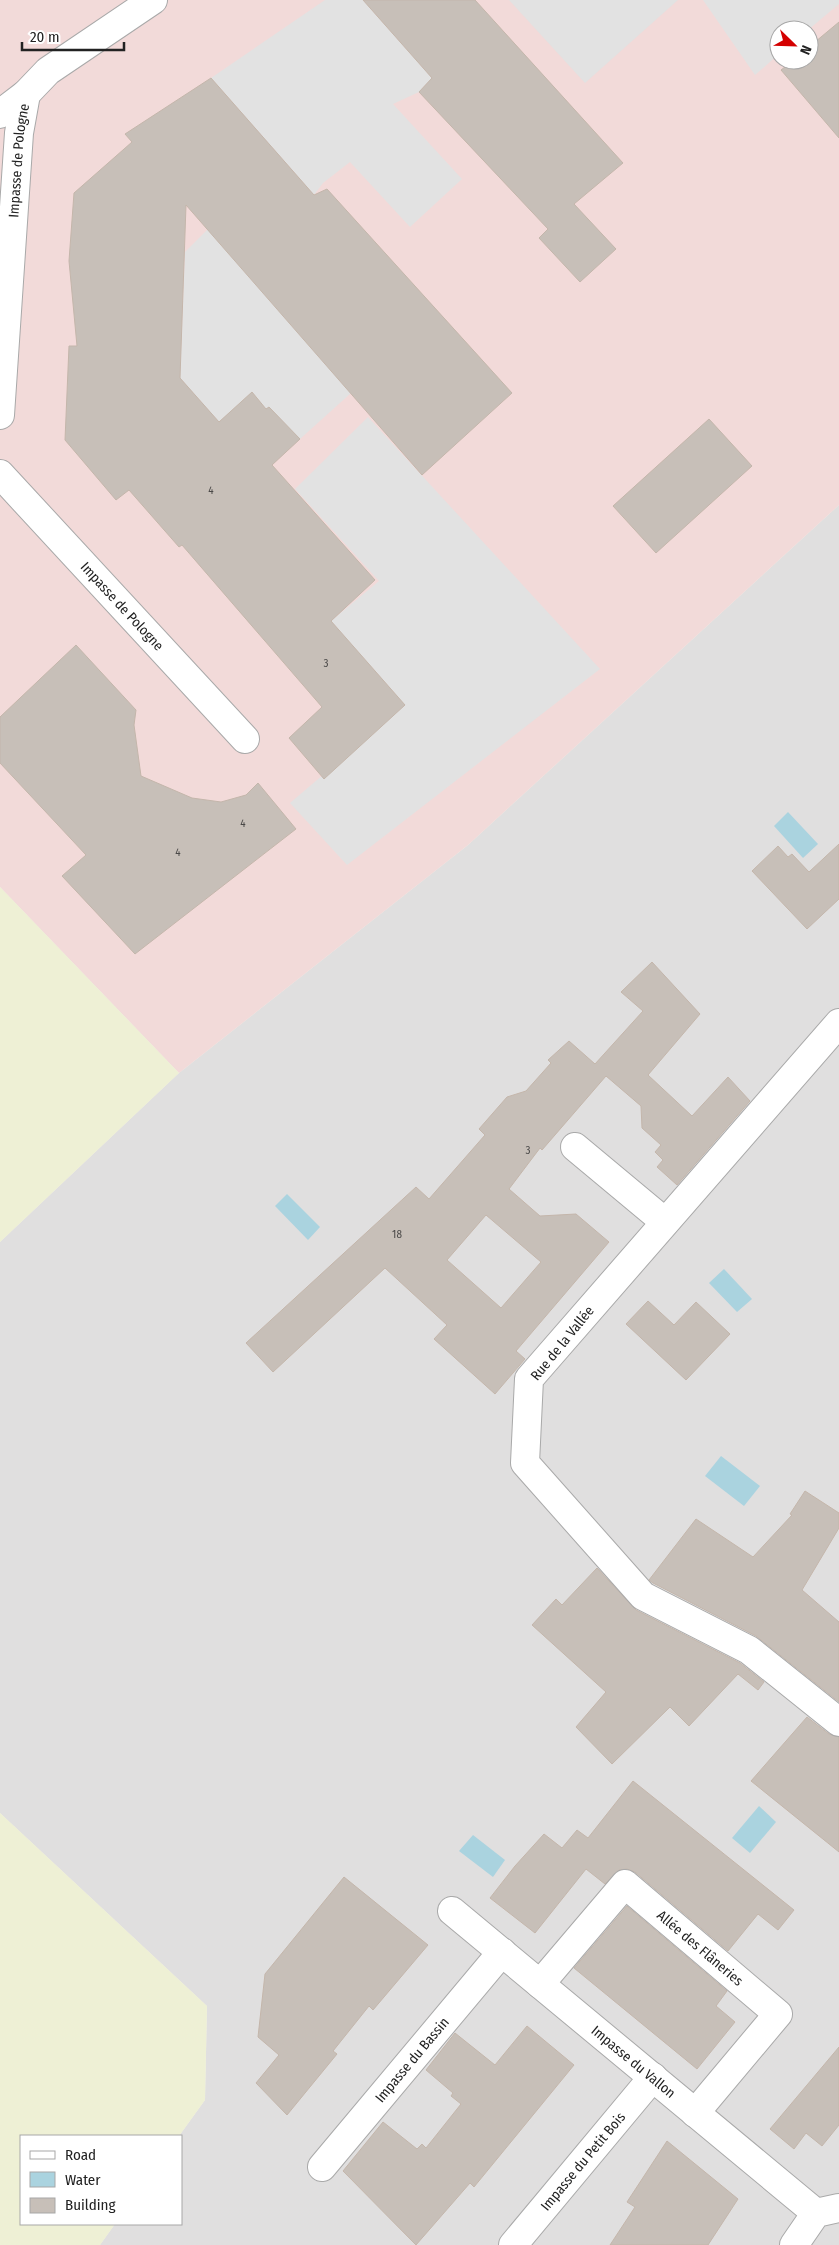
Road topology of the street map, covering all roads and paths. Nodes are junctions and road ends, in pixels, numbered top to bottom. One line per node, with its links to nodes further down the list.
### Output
1 (153, 0): 2 (street, Impasse de Pologne)
2 (26, 94): 3 (street); 4 (street, Impasse de Pologne)
3 (0, 114)
4 (0, 415)
5 (0, 474): 6 (street, Impasse de Pologne)
6 (245, 738)
7 (839, 1023): 9 (street, Rue de la Vallée)
8 (575, 1147): 9 (street)
9 (665, 1222): 10 (street, Rue de la Vallée)
10 (839, 1722)
11 (452, 1911): 12 (street, Impasse du Vallon)
12 (502, 1952): 13 (street, Impasse du Vallon); 16 (street, Impasse du Bassin)
13 (540, 1984): 14 (street, Impasse du Vallon); 15 (street, Allée des Flâneries)
14 (653, 2077): 15 (street, Impasse du Vallon); 18 (street, Impasse du Petit Bois)
15 (695, 2112): 17 (street, Impasse du Vallon)
16 (322, 2167)
17 (828, 2210): 19 (street)
18 (512, 2245)
19 (794, 2245)

